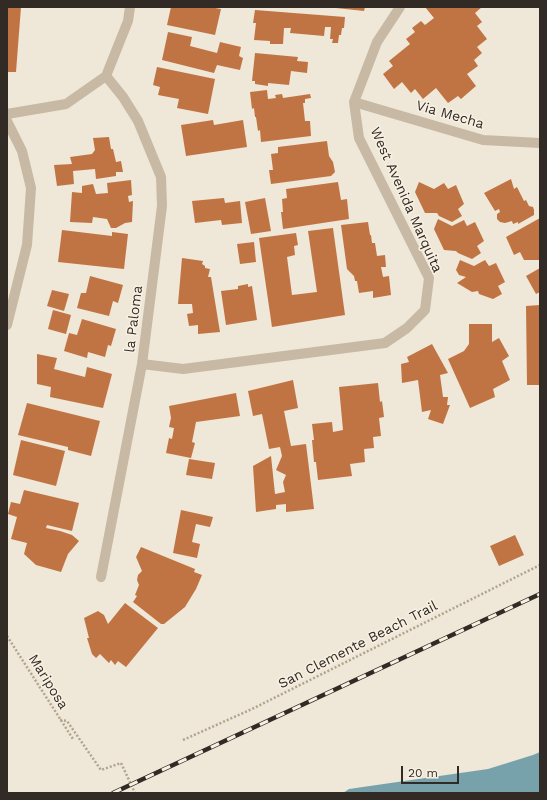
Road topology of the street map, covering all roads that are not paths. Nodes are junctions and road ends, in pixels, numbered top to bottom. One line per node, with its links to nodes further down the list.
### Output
1 (130, 7): 3 (street)
2 (400, 7): 4 (street)
3 (106, 76): 5 (street); 9 (street, la Paloma)
4 (354, 102): 7 (street, Via Mecha); 9 (street, West Avenida Marquita)
5 (7, 114)
6 (7, 121): 8 (street)
7 (540, 143)
8 (7, 325)
9 (142, 364): 10 (street, la Paloma)
10 (101, 577)

